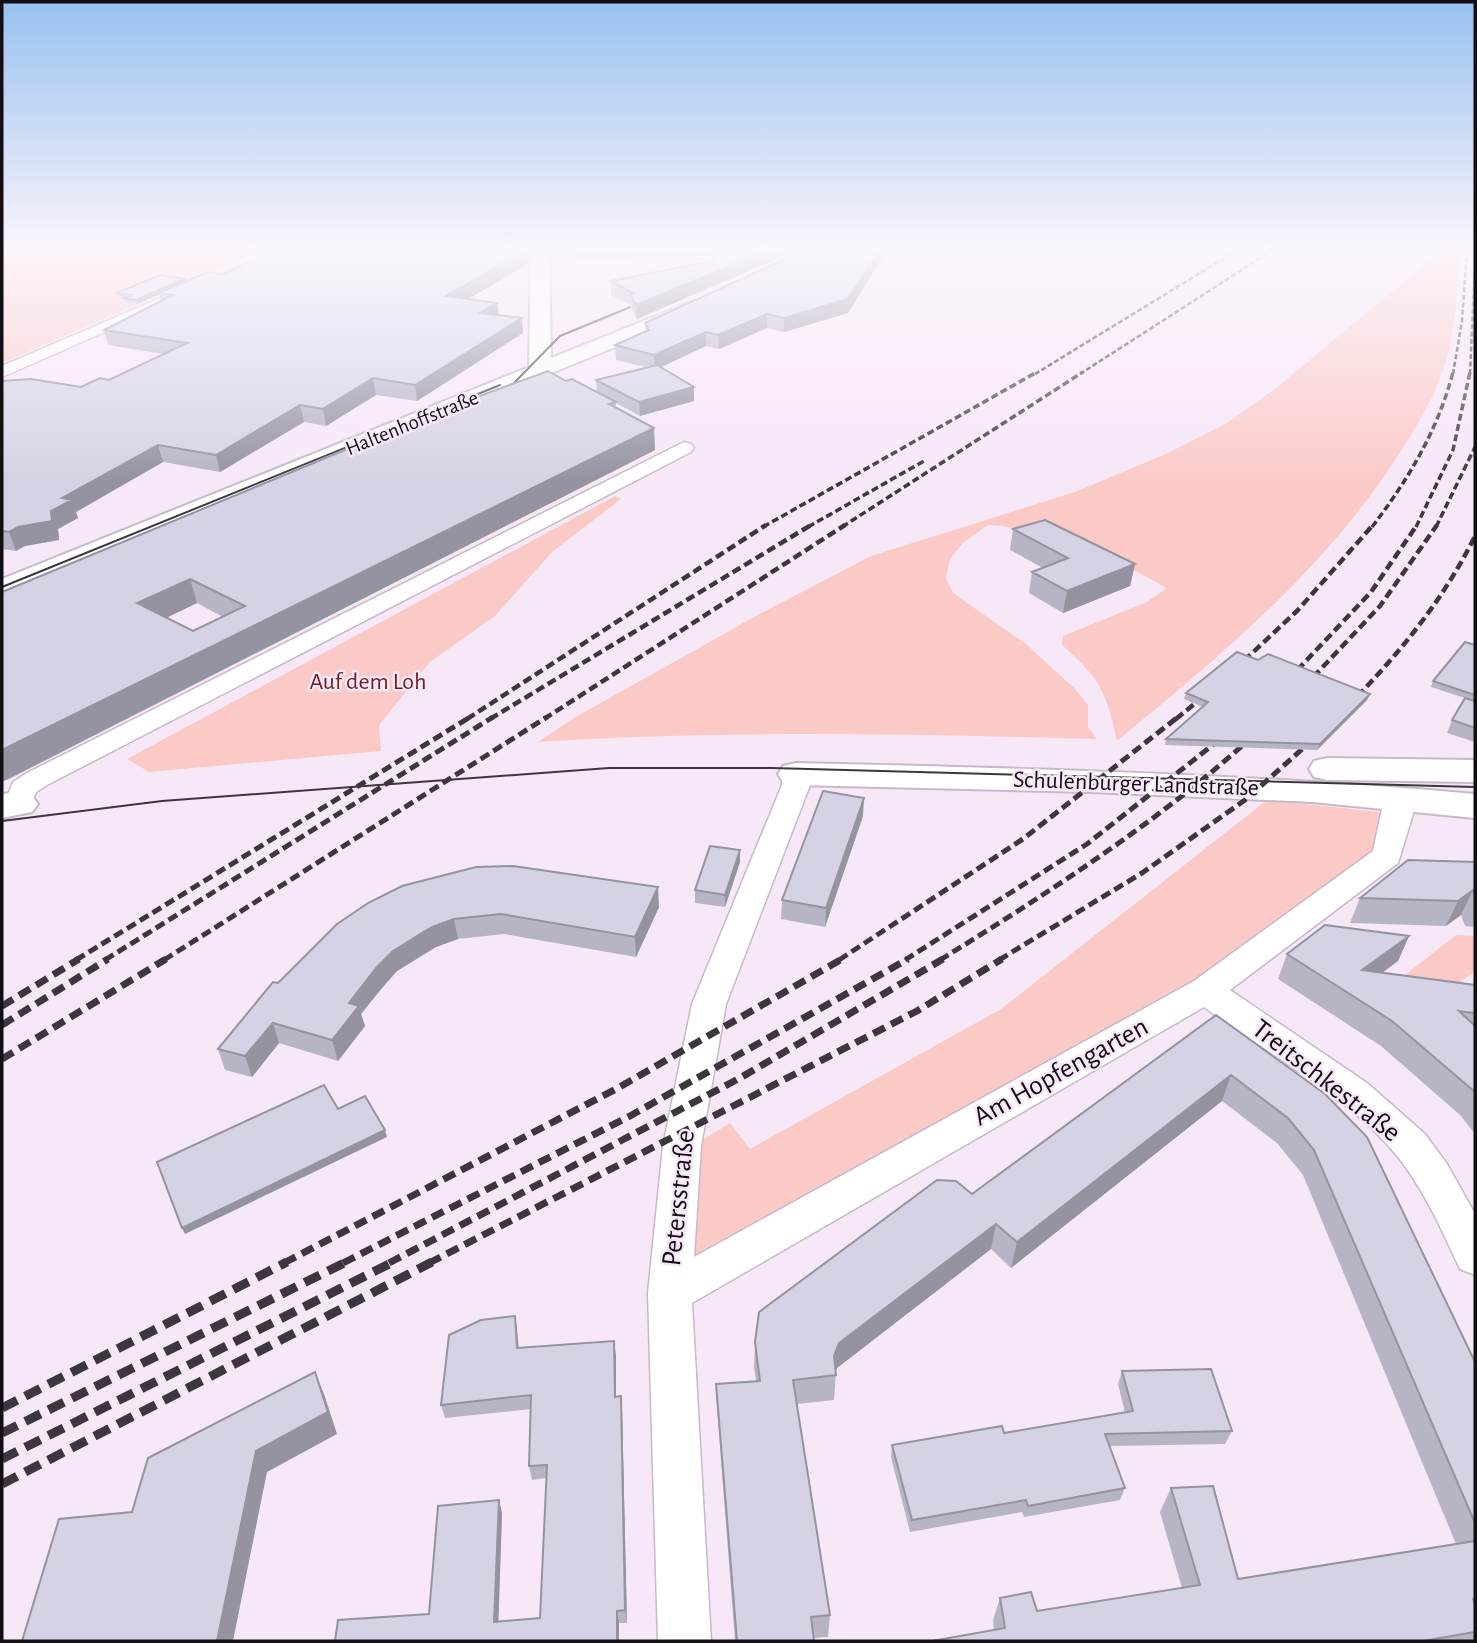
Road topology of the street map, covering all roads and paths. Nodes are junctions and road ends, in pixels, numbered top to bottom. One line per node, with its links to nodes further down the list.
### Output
1 (103, 328): 4 (street)
2 (546, 328): 5 (street)
3 (652, 328): 5 (street, Haltenhoffstraße)
4 (2, 372)
5 (550, 377): 7 (street, Haltenhoffstraße)
6 (660, 436): 12 (street)
7 (2, 590)
8 (808, 762): 9 (street, Schulenburger Landstraße); 10 (street, Schulenburger Landstraße); 15 (street, Petersstraße)
9 (1475, 771)
10 (1399, 799): 11 (street, Schulenburger Landstraße); 13 (street, Am Hopfengarten)
11 (1475, 807)
12 (13, 808)
13 (1206, 990): 14 (street, Treitschkestraße); 15 (street, Am Hopfengarten)
14 (1475, 1256)
15 (670, 1293): 16 (street, Petersstraße)
16 (684, 1641)

